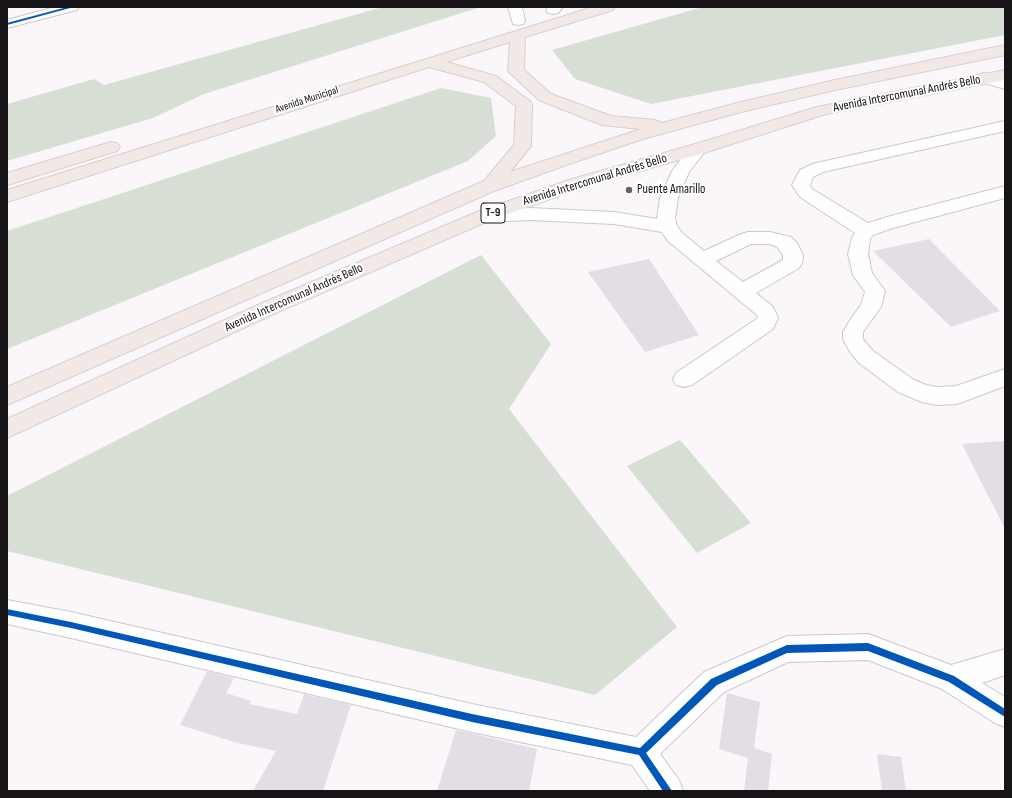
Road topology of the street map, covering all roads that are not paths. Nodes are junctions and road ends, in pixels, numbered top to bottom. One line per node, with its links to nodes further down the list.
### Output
1 (72, 7): 5 (street)
2 (608, 7): 4 (highway, Avenida Municipal)
3 (557, 8): 4 (highway, Avenida Municipal)
4 (517, 21): 7 (highway, Avenida Municipal); 11 (highway); 14 (highway, Avenida Municipal)
5 (7, 24)
6 (1005, 50): 11 (highway, Avenida Intercomunal Andrés Bello / T-9)
7 (429, 62): 15 (highway); 17 (highway, Avenida Municipal)
8 (1005, 75): 9 (highway, Avenida Intercomunal Andrés Bello / T-9)
9 (984, 78): 10 (street); 13 (highway, Avenida Intercomunal Andrés Bello / T-9)
10 (1005, 84)
11 (671, 126): 15 (highway, Avenida Intercomunal Andrés Bello / T-9)
12 (1005, 126): 20 (street)
13 (698, 149): 18 (highway, Avenida Intercomunal Andrés Bello / T-9); 19 (street)
14 (7, 179)
15 (490, 186): 25 (highway, Avenida Intercomunal Andrés Bello / T-9)
16 (1005, 192): 20 (street)
17 (7, 196)
18 (484, 216): 19 (street); 26 (highway, Avenida Intercomunal Andrés Bello / T-9)
19 (668, 228): 21 (street)
20 (866, 231): 23 (street)
21 (703, 259): 22 (street); 22 (street)
22 (742, 292): 24 (street)
23 (1005, 377)
24 (684, 379)
25 (7, 396)
26 (7, 429)
27 (7, 612): 31 (street)
28 (1005, 662): 29 (street)
29 (951, 679): 30 (street); 31 (street)
30 (1005, 713)
31 (641, 752): 32 (street)
32 (668, 791)

